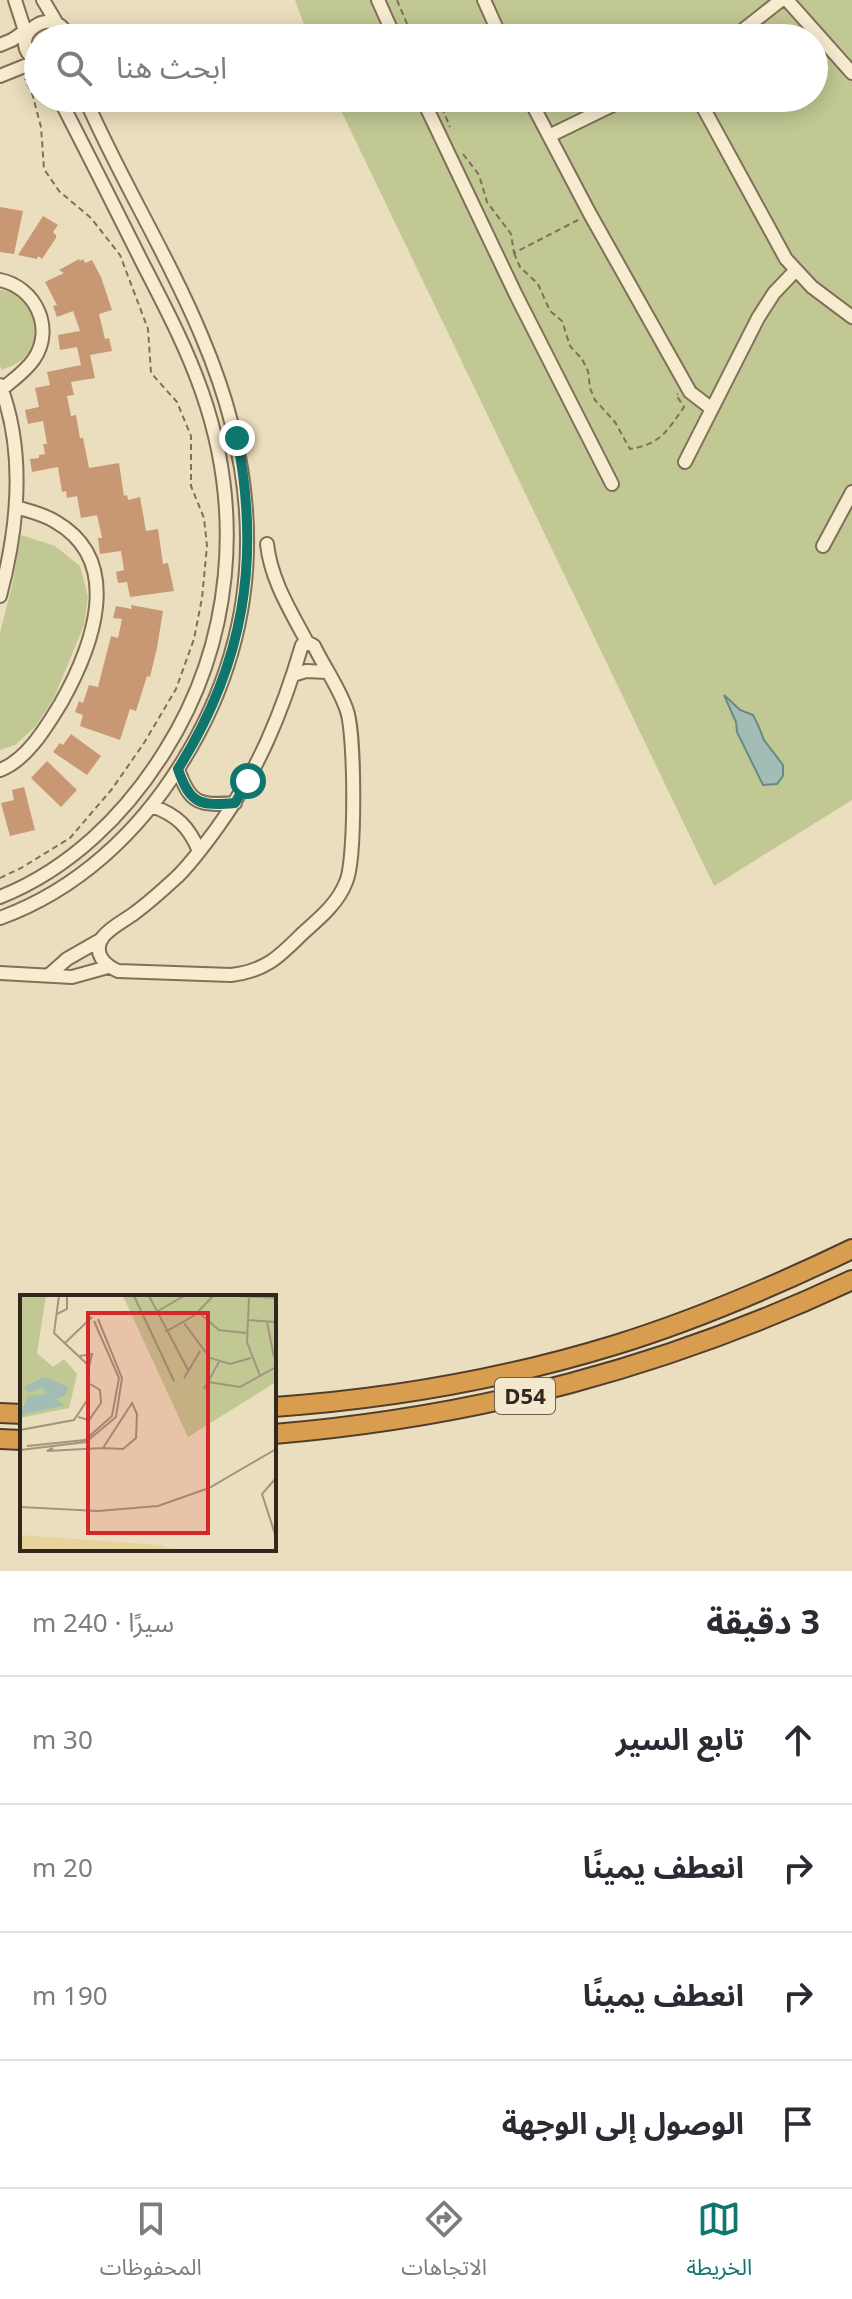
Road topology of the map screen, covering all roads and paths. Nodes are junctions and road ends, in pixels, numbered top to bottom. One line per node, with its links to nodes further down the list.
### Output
1 (15, 0): 16 (street)
2 (43, 0): 8 (street)
3 (378, 0): 11 (street)
4 (397, 0): 12 (path)
5 (484, 0): 13 (street)
6 (781, 0): 14 (street)
7 (787, 0): 15 (street)
8 (55, 20): 9 (street); 10 (street)
9 (32, 24)
10 (60, 24)
11 (389, 24)
12 (407, 24)
13 (495, 24)
14 (751, 24)
15 (808, 24)
16 (24, 31): 17 (street); 18 (street)
17 (24, 43)
18 (2, 45)
19 (828, 46): 22 (street)
20 (24, 66): 21 (street)
21 (18, 68): 23 (street); 24 (path)
22 (852, 73)
23 (0, 76)
24 (24, 79)
25 (37, 112): 59 (path)
26 (66, 112): 60 (street)
27 (91, 112): 54 (street)
28 (429, 112): 45 (street)
29 (444, 112): 33 (path)
30 (536, 112): 34 (street)
31 (598, 112): 34 (street)
32 (705, 112): 38 (street)
33 (450, 127)
34 (549, 136): 36 (street)
35 (458, 146): 37 (path)
36 (590, 214): 37 (path); 42 (street)
37 (514, 253): 42 (path)
38 (795, 271): 40 (street); 43 (street)
39 (0, 280): 41 (street)
40 (852, 317)
41 (1, 387): 47 (street)
42 (688, 388): 43 (street)
43 (712, 409): 44 (street)
44 (685, 462)
45 (612, 484)
46 (851, 495): 49 (street)
47 (16, 507): 50 (street); 55 (street)
48 (267, 544): 51 (street)
49 (823, 546)
50 (0, 596)
51 (307, 642): 52 (street); 53 (street)
52 (327, 672): 53 (street); 63 (street)
53 (293, 675): 56 (street)
54 (178, 769): 56 (street); 57 (street)
55 (0, 770)
56 (235, 803): 58 (street)
57 (152, 806): 58 (street); 61 (street)
58 (199, 851): 62 (street)
59 (0, 878)
60 (0, 897)
61 (0, 918)
62 (102, 939): 63 (street); 65 (street)
63 (108, 967): 65 (street)
64 (0, 973): 65 (street)
65 (49, 975)
66 (852, 1249): 68 (highway, D54)
67 (852, 1280): 71 (highway, D54)
68 (276, 1407)
69 (0, 1413): 70 (highway)
70 (20, 1414)
71 (276, 1434)
72 (0, 1439): 73 (highway)
73 (20, 1440)

